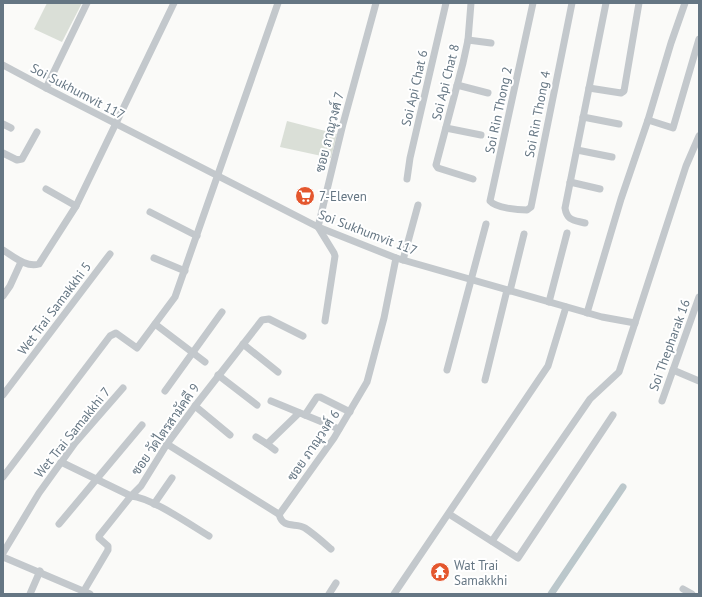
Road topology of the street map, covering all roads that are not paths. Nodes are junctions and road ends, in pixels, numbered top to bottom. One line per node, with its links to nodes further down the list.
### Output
1 (87, 3): 17 (street)
2 (174, 3): 24 (street)
3 (278, 3): 33 (street)
4 (376, 3): 45 (street, ซอย ภาณุวงศ์ 7)
5 (446, 3): 34 (street, Soi Api Chat 6)
6 (471, 3): 13 (street, Soi Api Chat 8)
7 (533, 3): 41 (street, Soi Rin Thong 2)
8 (572, 3): 41 (street, Soi Rin Thong 4)
9 (606, 3): 18 (street)
10 (639, 3): 18 (street)
11 (685, 3): 21 (street)
12 (699, 39): 21 (street)
13 (468, 40): 14 (street); 16 (street, Soi Api Chat 8)
14 (491, 44)
15 (3, 65): 17 (street, Soi Sukhumvit 117)
16 (457, 85): 19 (street); 26 (street, Soi Api Chat 8)
17 (46, 88): 24 (street, Soi Sukhumvit 117)
18 (589, 88): 20 (street)
19 (488, 93)
20 (583, 117): 23 (street); 30 (street)
21 (648, 120): 62 (street)
22 (3, 124): 25 (street)
23 (619, 124)
24 (116, 125): 33 (street, Soi Sukhumvit 117); 40 (street)
25 (11, 128)
26 (446, 128): 28 (street); 35 (street, Soi Api Chat 8)
27 (37, 132): 31 (street)
28 (481, 135)
29 (699, 136): 64 (street)
30 (577, 150): 32 (street); 36 (street)
31 (3, 153)
32 (612, 157)
33 (217, 177): 45 (street, Soi Sukhumvit 117); 48 (street)
34 (407, 179)
35 (473, 179)
36 (570, 182): 38 (street); 43 (street)
37 (46, 189): 40 (street)
38 (600, 189)
39 (418, 205): 52 (street, ซอย ภาณุวงศ์ 6)
40 (76, 206): 53 (street)
41 (510, 208)
42 (150, 212): 48 (street)
43 (585, 223)
44 (486, 224): 55 (street)
45 (318, 227): 52 (street, Soi Sukhumvit 117); 63 (street)
46 (567, 232): 59 (street)
47 (524, 234): 56 (street)
48 (197, 236): 54 (street)
49 (3, 250): 53 (street)
50 (110, 254): 78 (street, Wet Trai Samakkhi 5)
51 (154, 258): 54 (street)
52 (399, 259): 55 (street, Soi Sukhumvit 117); 83 (street, ซอย ภาณุวงศ์ 6)
53 (21, 262): 57 (street)
54 (185, 271): 65 (street)
55 (471, 280): 56 (street, Soi Sukhumvit 117); 70 (street)
56 (508, 290): 59 (street, Soi Sukhumvit 117); 74 (street)
57 (3, 296)
58 (699, 297): 71 (street, Soi Thepharak 16)
59 (550, 302): 60 (street, Soi Sukhumvit 117)
60 (566, 307): 62 (street, Soi Sukhumvit 117); 100 (street)
61 (222, 312): 68 (street)
62 (587, 313): 64 (street, Soi Sukhumvit 117)
63 (325, 321)
64 (635, 323): 103 (street)
65 (156, 324): 68 (street); 94 (street)
66 (303, 336): 67 (street, ซอย วัดไตรสามัคคี 9)
67 (244, 344): 72 (street); 73 (street, ซอย วัดไตรสามัคคี 9)
68 (192, 352): 69 (street); 77 (street)
69 (205, 362)
70 (448, 370)
71 (673, 370): 75 (street); 80 (street, Soi Thepharak 16)
72 (278, 372)
73 (218, 375): 81 (street); 82 (street, ซอย วัดไตรสามัคคี 9)
74 (485, 380)
75 (699, 381)
76 (123, 388): 93 (street, Wet Trai Samakkhi 7)
77 (165, 391)
78 (3, 395)
79 (271, 401): 84 (street)
80 (662, 401)
81 (257, 405)
82 (195, 406): 88 (street); 90 (street, ซอย วัดไตรสามัคคี 9)
83 (350, 412): 84 (street); 87 (street, ซอย ภาณุวงศ์ 6)
84 (302, 414): 87 (street); 91 (street)
85 (613, 415): 103 (street)
86 (142, 425): 96 (street)
87 (339, 429): 99 (street, ซอย ภาณุวงศ์ 6)
88 (230, 435)
89 (256, 437): 91 (street)
90 (167, 444): 97 (street, ซอย วัดไตรสามัคคี 9); 99 (street)
91 (267, 444): 92 (street)
92 (275, 450)
93 (61, 462): 96 (street); 105 (street, Wet Trai Samakkhi 7)
94 (3, 478)
95 (172, 478): 98 (street)
96 (95, 480): 97 (street); 101 (street)
97 (131, 496): 98 (street); 110 (street, ซอย วัดไตรสามัคคี 9)
98 (154, 504): 102 (street)
99 (279, 514): 104 (street)
100 (449, 514): 103 (street); 113 (street)
101 (59, 524)
102 (209, 536)
103 (492, 541)
104 (331, 549)
105 (3, 553)
106 (3, 556): 107 (street)
107 (40, 572): 110 (street); 111 (street)
108 (336, 583): 112 (street)
109 (683, 589): 114 (street)
110 (85, 593)
111 (30, 594)
112 (329, 594)
113 (394, 594)
114 (692, 594)

